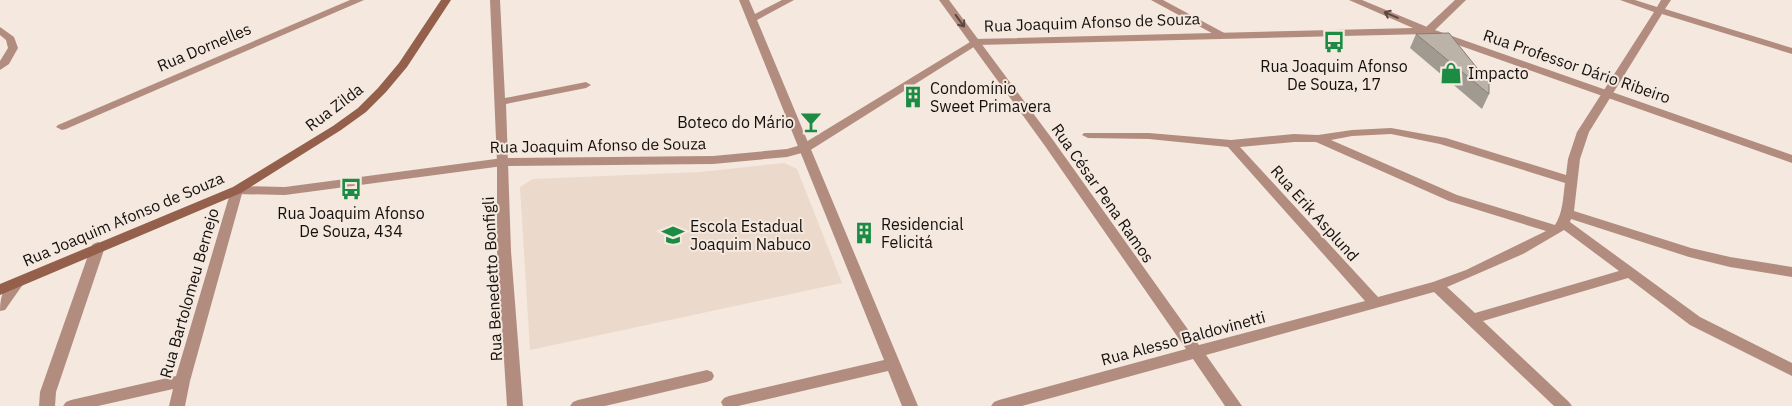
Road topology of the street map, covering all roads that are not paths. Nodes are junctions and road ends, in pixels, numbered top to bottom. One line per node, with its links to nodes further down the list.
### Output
1 (359, 0): 23 (street, Rua Dornelles)
2 (446, 0): 31 (main road, Rua Zilda)
3 (495, 0): 22 (street, Rua Benedetto Bonfigli)
4 (744, 0): 13 (street)
5 (789, 0): 13 (street)
6 (944, 0): 17 (street, Rua César Pena Ramos, one-way to 17)
7 (1156, 0): 16 (street)
8 (1354, 0): 15 (street, Rua Professor Dário Ribeiro, one-way to 8)
9 (1461, 0): 15 (street)
10 (1625, 0): 12 (street)
11 (1666, 0): 12 (street)
12 (1659, 10): 18 (street); 21 (street)
13 (752, 19): 27 (street)
14 (0, 30): 19 (street)
15 (1428, 31): 16 (street, Rua Joaquim Afonso de Souza); 21 (street, Rua Professor Dário Ribeiro)
16 (1222, 35): 17 (street, Rua Joaquim Afonso de Souza)
17 (975, 42): 27 (street, Rua Joaquim Afonso de Souza); 42 (street, Rua César Pena Ramos)
18 (1792, 51)
19 (0, 67)
20 (586, 85): 22 (street)
21 (1607, 94): 28 (street, Rua Professor Dário Ribeiro); 30 (street)
22 (500, 102): 29 (street, Rua Benedetto Bonfigli)
23 (62, 126)
24 (1088, 135): 26 (street)
25 (1318, 139): 26 (street); 30 (street); 32 (street)
26 (1231, 144): 39 (street, Rua Erik Asplund)
27 (805, 148): 29 (street, Rua Joaquim Afonso de Souza); 43 (street)
28 (1792, 159)
29 (503, 162): 31 (street, Rua Joaquim Afonso de Souza); 51 (street, Rua Benedetto Bonfigli)
30 (1571, 181): 32 (street)
31 (237, 190): 33 (main road, Rua Joaquim Afonso de Souza); 46 (street, Rua Bartolomeu Bernejo)
32 (1563, 222): 34 (street); 35 (street); 37 (street)
33 (98, 247): 36 (main road, Rua Joaquim Afonso de Souza); 48 (street)
34 (1792, 272)
35 (1630, 273): 41 (street); 44 (street)
36 (17, 282): 38 (main road, Rua Joaquim Afonso de Souza); 40 (street)
37 (1436, 286): 39 (street, Rua Alesso Baldovinetti); 41 (street)
38 (0, 290)
39 (1375, 303): 42 (street, Rua Alesso Baldovinetti)
40 (0, 306)
41 (1473, 319): 56 (street)
42 (1196, 352): 54 (street, Rua Alesso Baldovinetti); 55 (street, Rua César Pena Ramos)
43 (893, 364): 47 (street); 53 (street)
44 (1792, 370)
45 (707, 376): 52 (street)
46 (182, 381): 49 (street); 50 (street, Rua Bartolomeu Bernejo)
47 (729, 402)
48 (47, 406)
49 (71, 406)
50 (177, 406)
51 (515, 406)
52 (578, 406)
53 (910, 406)
54 (999, 406)
55 (1234, 406)
56 (1564, 406)

